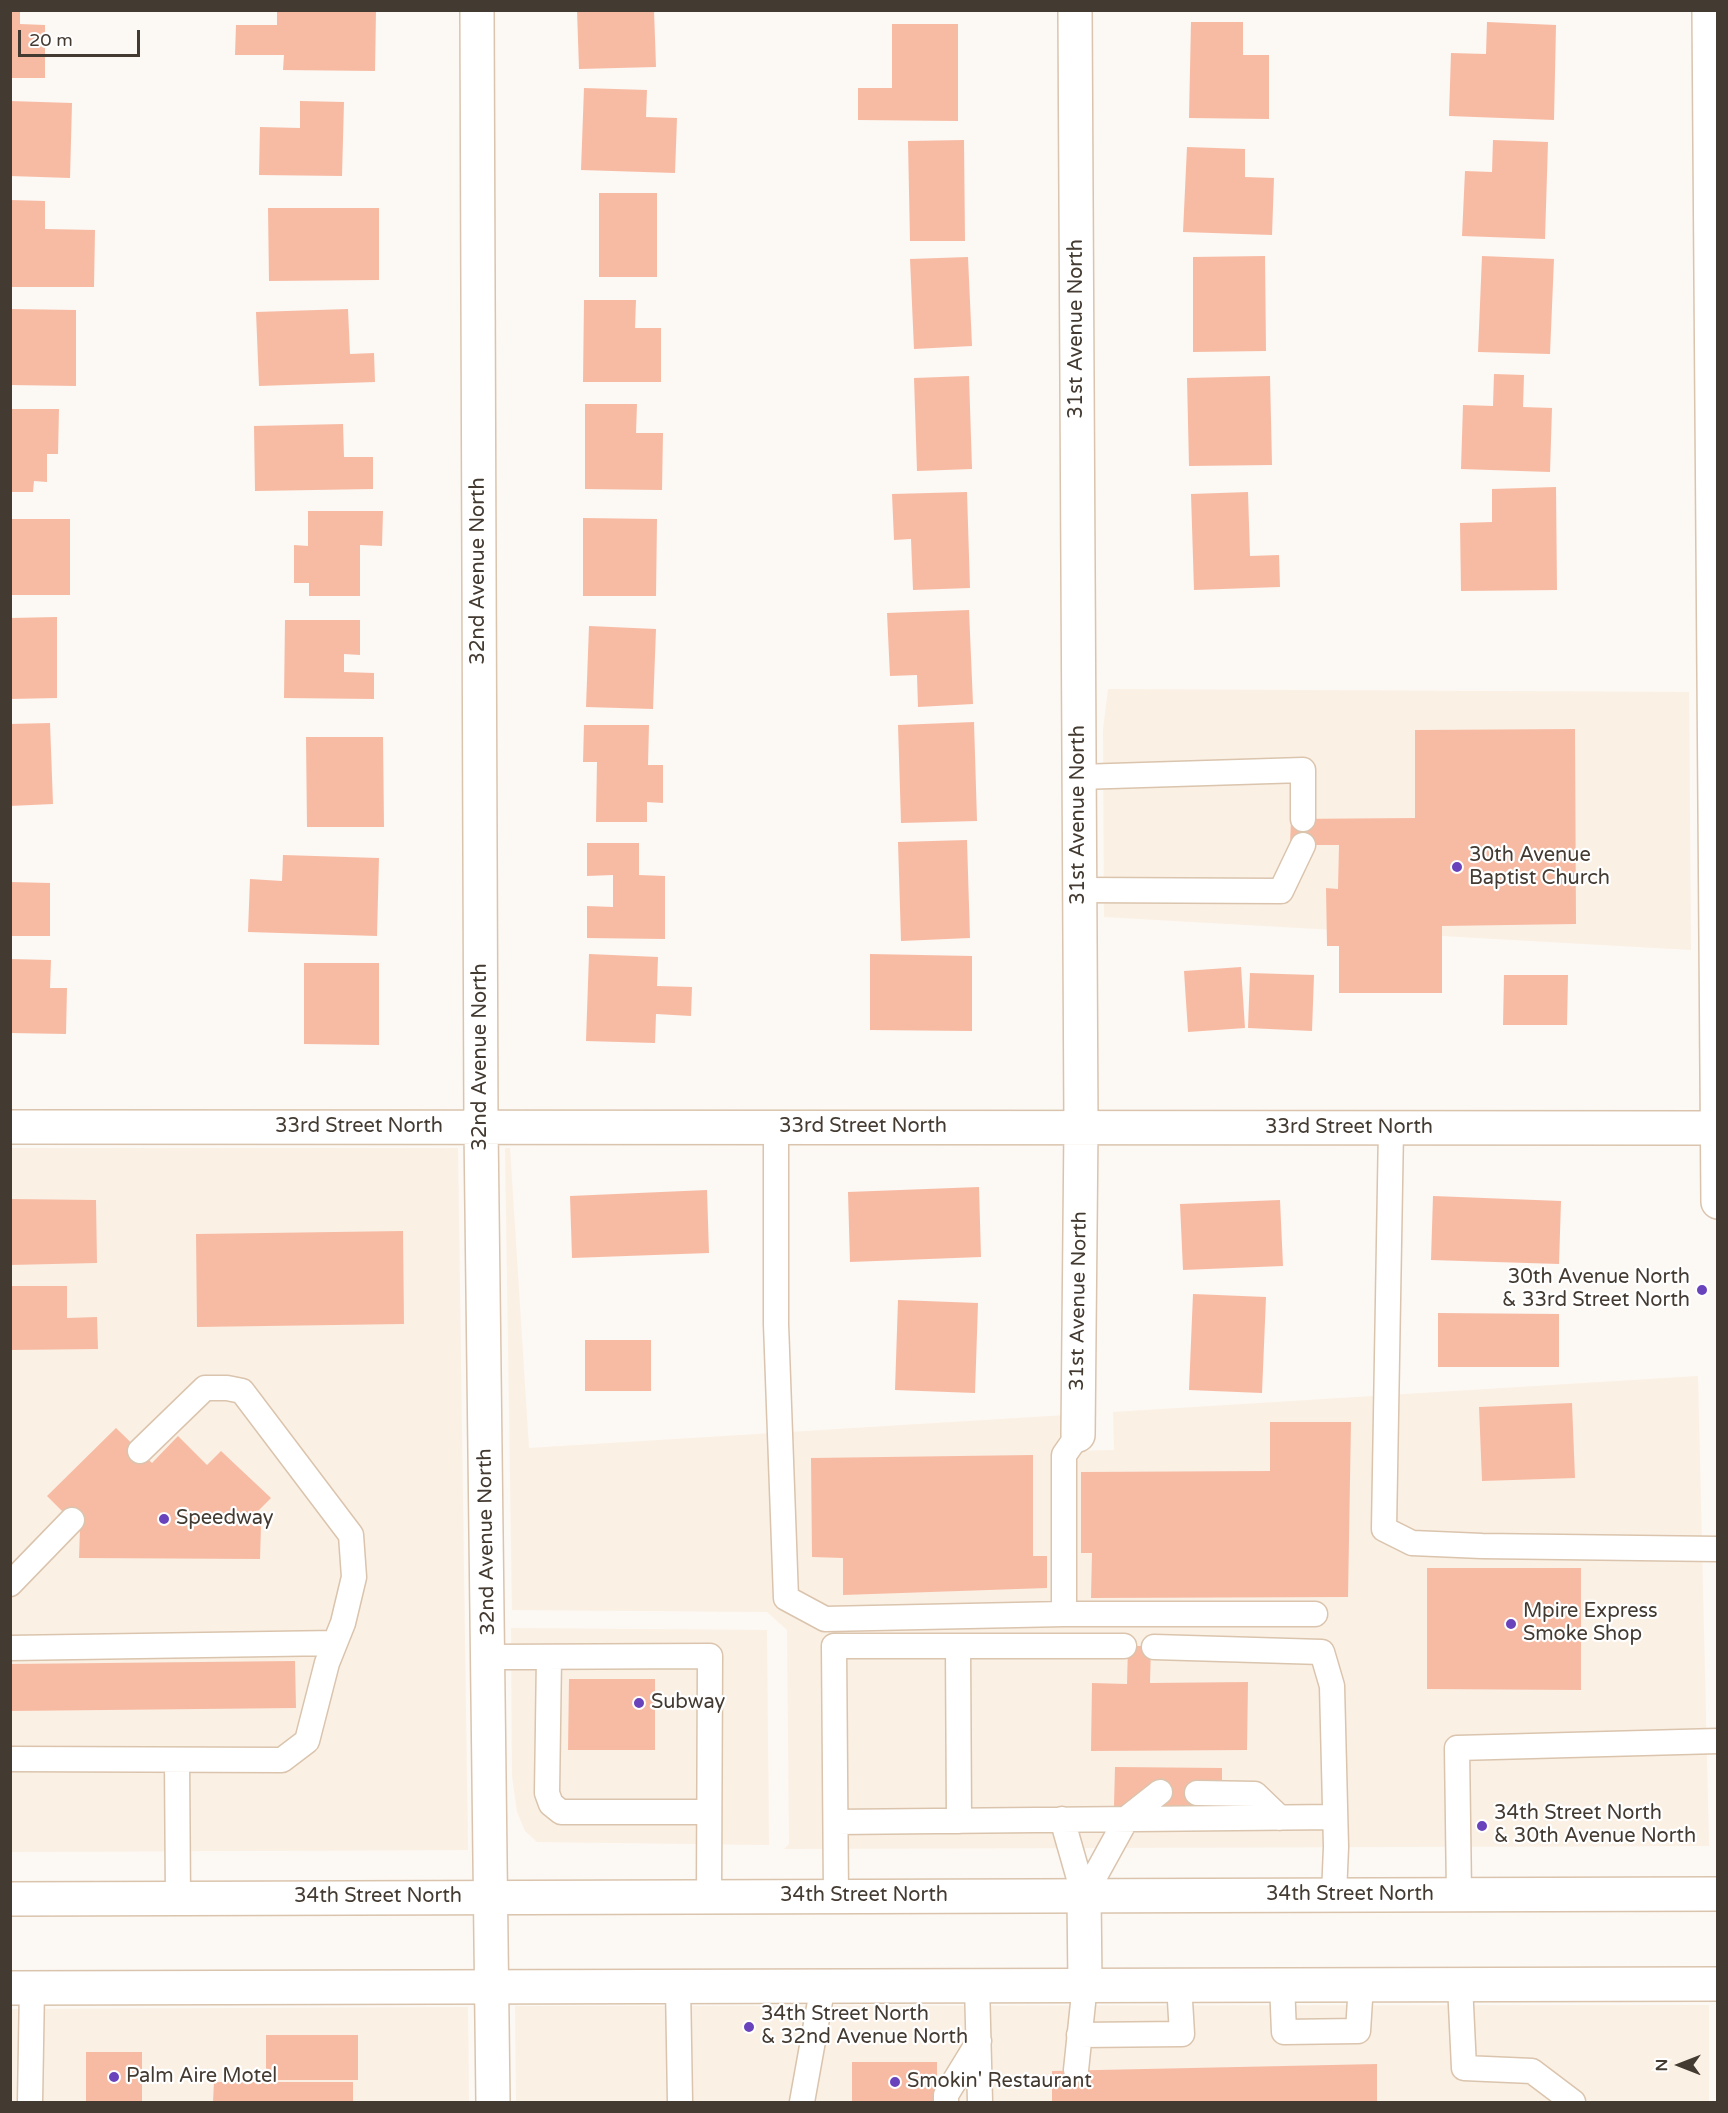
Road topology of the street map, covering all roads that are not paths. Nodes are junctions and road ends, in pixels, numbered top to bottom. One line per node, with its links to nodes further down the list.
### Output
1 (477, 10): 13 (main road, 32nd Avenue North)
2 (1075, 10): 7 (main road, 31st Avenue North)
3 (1709, 10): 4 (main road)
4 (1714, 171): 5 (main road)
5 (1714, 256): 6 (main road)
6 (1715, 709): 11 (main road)
7 (1079, 777): 8 (lane); 10 (main road, 31st Avenue North)
8 (1303, 819)
9 (1303, 845): 10 (lane)
10 (1080, 890): 15 (main road, 31st Avenue North)
11 (1717, 1075): 17 (main road)
12 (10, 1127): 13 (main road, 33rd Street North)
13 (481, 1127): 14 (main road, 33rd Street North); 31 (main road, 32nd Avenue North)
14 (776, 1127): 15 (main road, 33rd Street North); 24 (lane)
15 (1081, 1127): 16 (main road, 33rd Street North); 19 (main road, 31st Avenue North)
16 (1391, 1128): 17 (main road, 33rd Street North); 22 (lane)
17 (1716, 1128): 18 (main road)
18 (1718, 1202)
19 (1078, 1435): 24 (lane, 31st Avenue North)
20 (140, 1451): 26 (lane)
21 (72, 1520): 23 (lane)
22 (1718, 1549)
23 (10, 1584)
24 (1064, 1614): 25 (lane)
25 (1315, 1614)
26 (335, 1643): 30 (lane); 35 (lane)
27 (958, 1646): 28 (lane); 43 (lane); 44 (lane)
28 (1124, 1646)
29 (1154, 1647): 39 (lane)
30 (10, 1648)
31 (489, 1657): 32 (lane); 51 (main road, 32nd Avenue North)
32 (549, 1657): 38 (lane); 38 (lane)
33 (1718, 1741): 45 (lane)
34 (10, 1759): 35 (lane)
35 (177, 1760): 53 (lane)
36 (1160, 1792): 40 (lane)
37 (1197, 1793): 41 (lane)
38 (709, 1812): 48 (lane)
39 (1335, 1817): 41 (lane); 47 (lane)
40 (1127, 1818): 41 (lane); 42 (lane); 50 (lane)
41 (1280, 1818)
42 (1062, 1819): 43 (lane); 50 (lane)
43 (959, 1821): 44 (lane)
44 (836, 1822): 49 (lane)
45 (1459, 1894): 46 (main road, 34th Street North); 47 (main road, 34th Street North)
46 (1718, 1894)
47 (1334, 1895): 50 (main road, 34th Street North)
48 (709, 1896): 49 (main road, 34th Street North); 51 (main road, 34th Street North)
49 (836, 1896): 50 (main road, 34th Street North)
50 (1084, 1896): 54 (main road)
51 (492, 1897): 53 (main road, 34th Street North); 60 (main road, 32nd Avenue North)
52 (10, 1899): 53 (main road, 34th Street North)
53 (178, 1899)
54 (1085, 1984): 55 (main road); 63 (main road); 65 (lane)
55 (1179, 1984): 56 (main road); 65 (lane)
56 (1282, 1984): 57 (main road); 57 (lane)
57 (1361, 1984): 58 (main road)
58 (1460, 1984): 59 (main road); 74 (lane)
59 (1718, 1984)
60 (491, 1985): 61 (main road); 64 (main road); 69 (main road, 32nd Avenue North)
61 (678, 1985): 62 (main road); 70 (lane)
62 (823, 1985): 63 (main road); 71 (lane)
63 (977, 1985): 66 (lane)
64 (21, 1987): 68 (lane)
65 (1078, 2035): 67 (lane)
66 (979, 2041): 72 (lane); 73 (lane)
67 (1076, 2070)
68 (30, 2103)
69 (493, 2103)
70 (680, 2103)
71 (802, 2103)
72 (946, 2103)
73 (980, 2103)
74 (1573, 2103)

